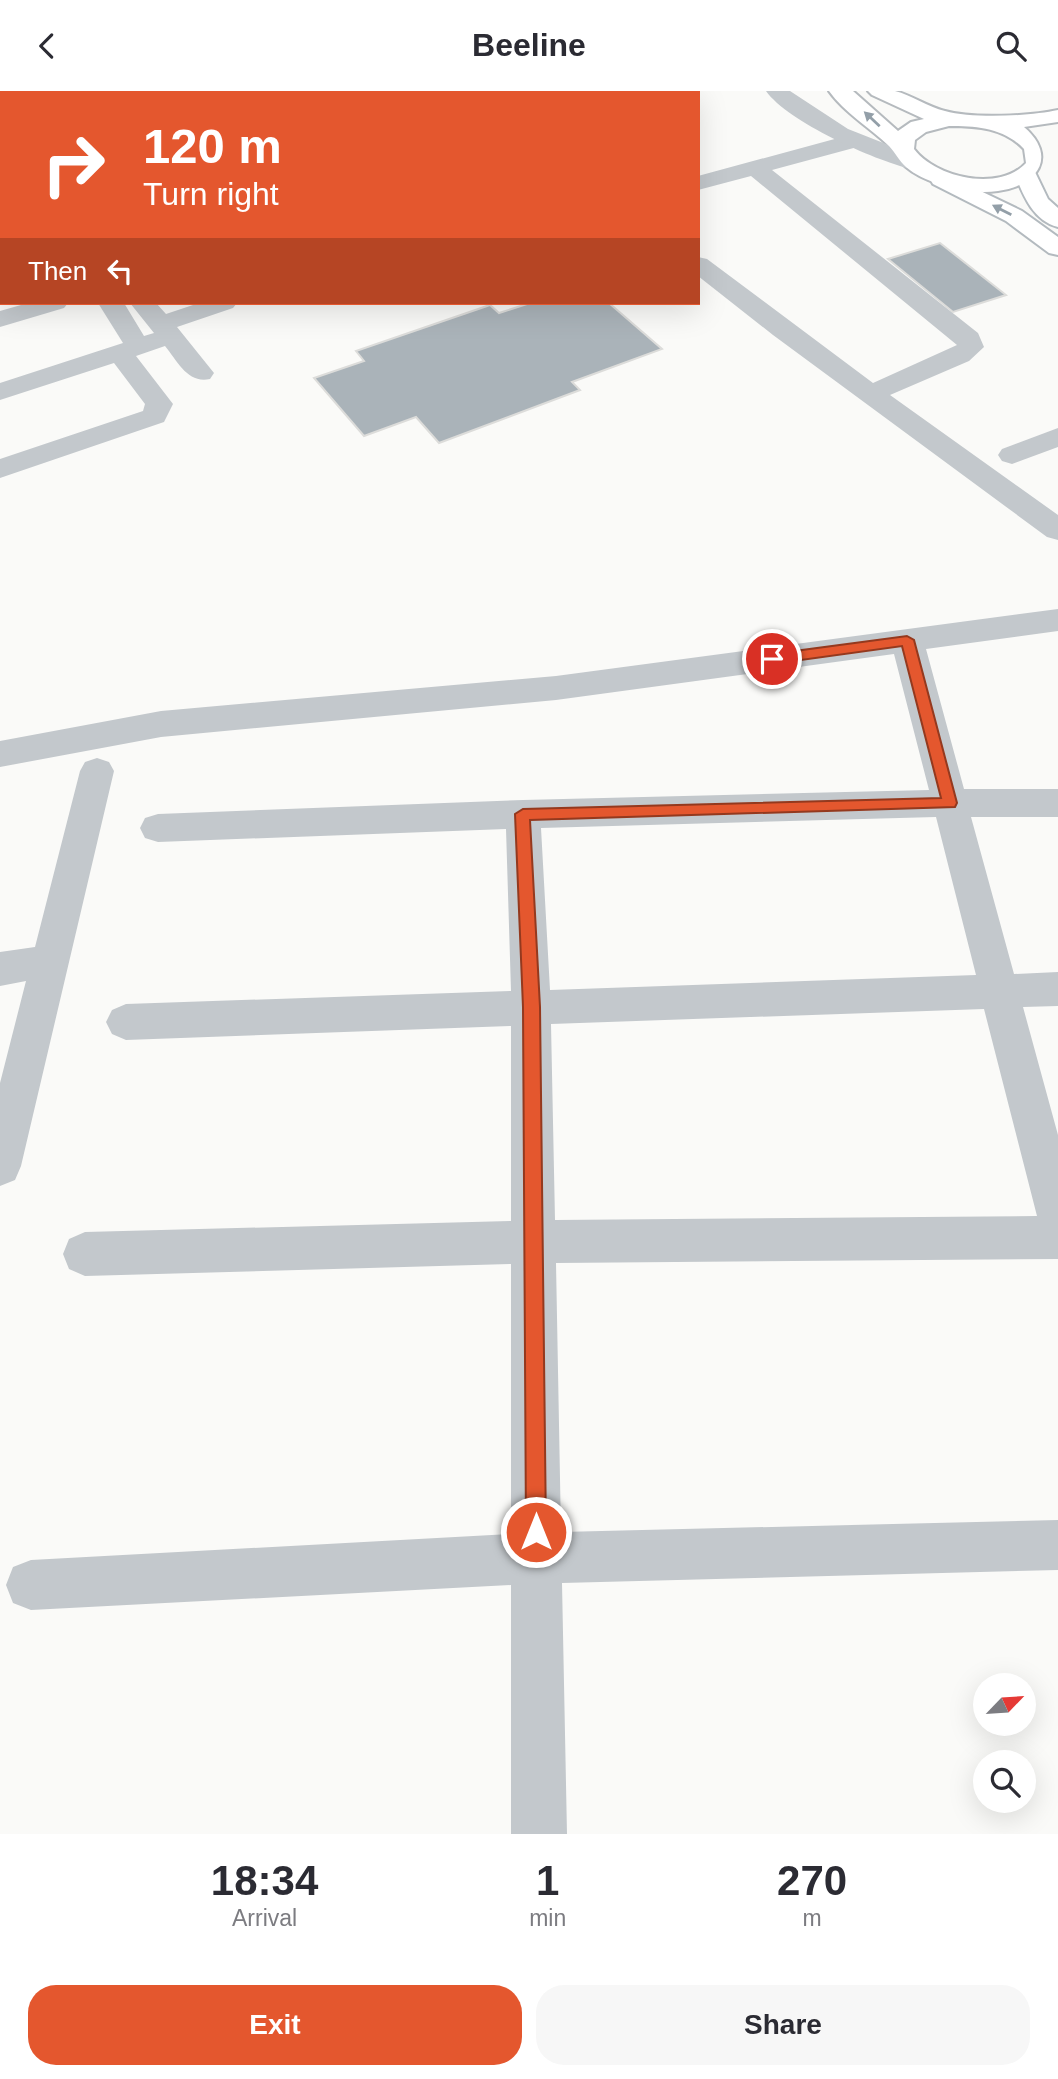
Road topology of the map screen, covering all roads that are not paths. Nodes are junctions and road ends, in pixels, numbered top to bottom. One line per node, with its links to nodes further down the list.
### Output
1 (776, 91): 7 (street)
2 (840, 91): 8 (main road, one-way to 2)
3 (879, 91): 5 (main road)
4 (1058, 116): 6 (main road)
5 (948, 119): 6 (main road); 8 (main road)
6 (991, 122): 9 (main road)
7 (853, 141): 8 (street); 10 (street)
8 (907, 155): 11 (main road)
9 (1042, 163): 11 (main road); 13 (main road)
10 (755, 168): 12 (street); 26 (street)
11 (941, 179): 14 (main road, one-way to 11)
12 (700, 182)
13 (1058, 220)
14 (1058, 248)
15 (700, 266): 26 (street)
16 (48, 305): 21 (street)
17 (112, 305): 23 (street)
18 (145, 305): 22 (street)
19 (210, 305): 20 (street)
20 (190, 308): 22 (street)
21 (0, 319)
22 (166, 330): 23 (street); 24 (street)
23 (128, 350): 25 (street); 29 (street)
24 (201, 373)
25 (0, 392)
26 (870, 394): 30 (street)
27 (1058, 437): 28 (street)
28 (1012, 455)
29 (0, 469)
30 (1058, 530)
31 (1058, 620): 32 (street)
32 (907, 640): 33 (street); 35 (street)
33 (0, 754)
34 (97, 771): 39 (street)
35 (950, 803): 36 (street); 37 (street); 42 (street)
36 (1058, 803)
37 (523, 814): 38 (street); 43 (street)
38 (158, 828)
39 (50, 961): 40 (street); 45 (street)
40 (0, 969)
41 (1058, 989): 42 (street)
42 (999, 990): 43 (street); 46 (street)
43 (531, 1007): 44 (street); 48 (street)
44 (126, 1022)
45 (0, 1166)
46 (1058, 1215)
47 (1058, 1237): 48 (street)
48 (533, 1242): 49 (street); 51 (street)
49 (85, 1254)
50 (1058, 1545): 51 (street)
51 (536, 1558): 52 (street); 53 (street)
52 (31, 1585)
53 (539, 1834)

